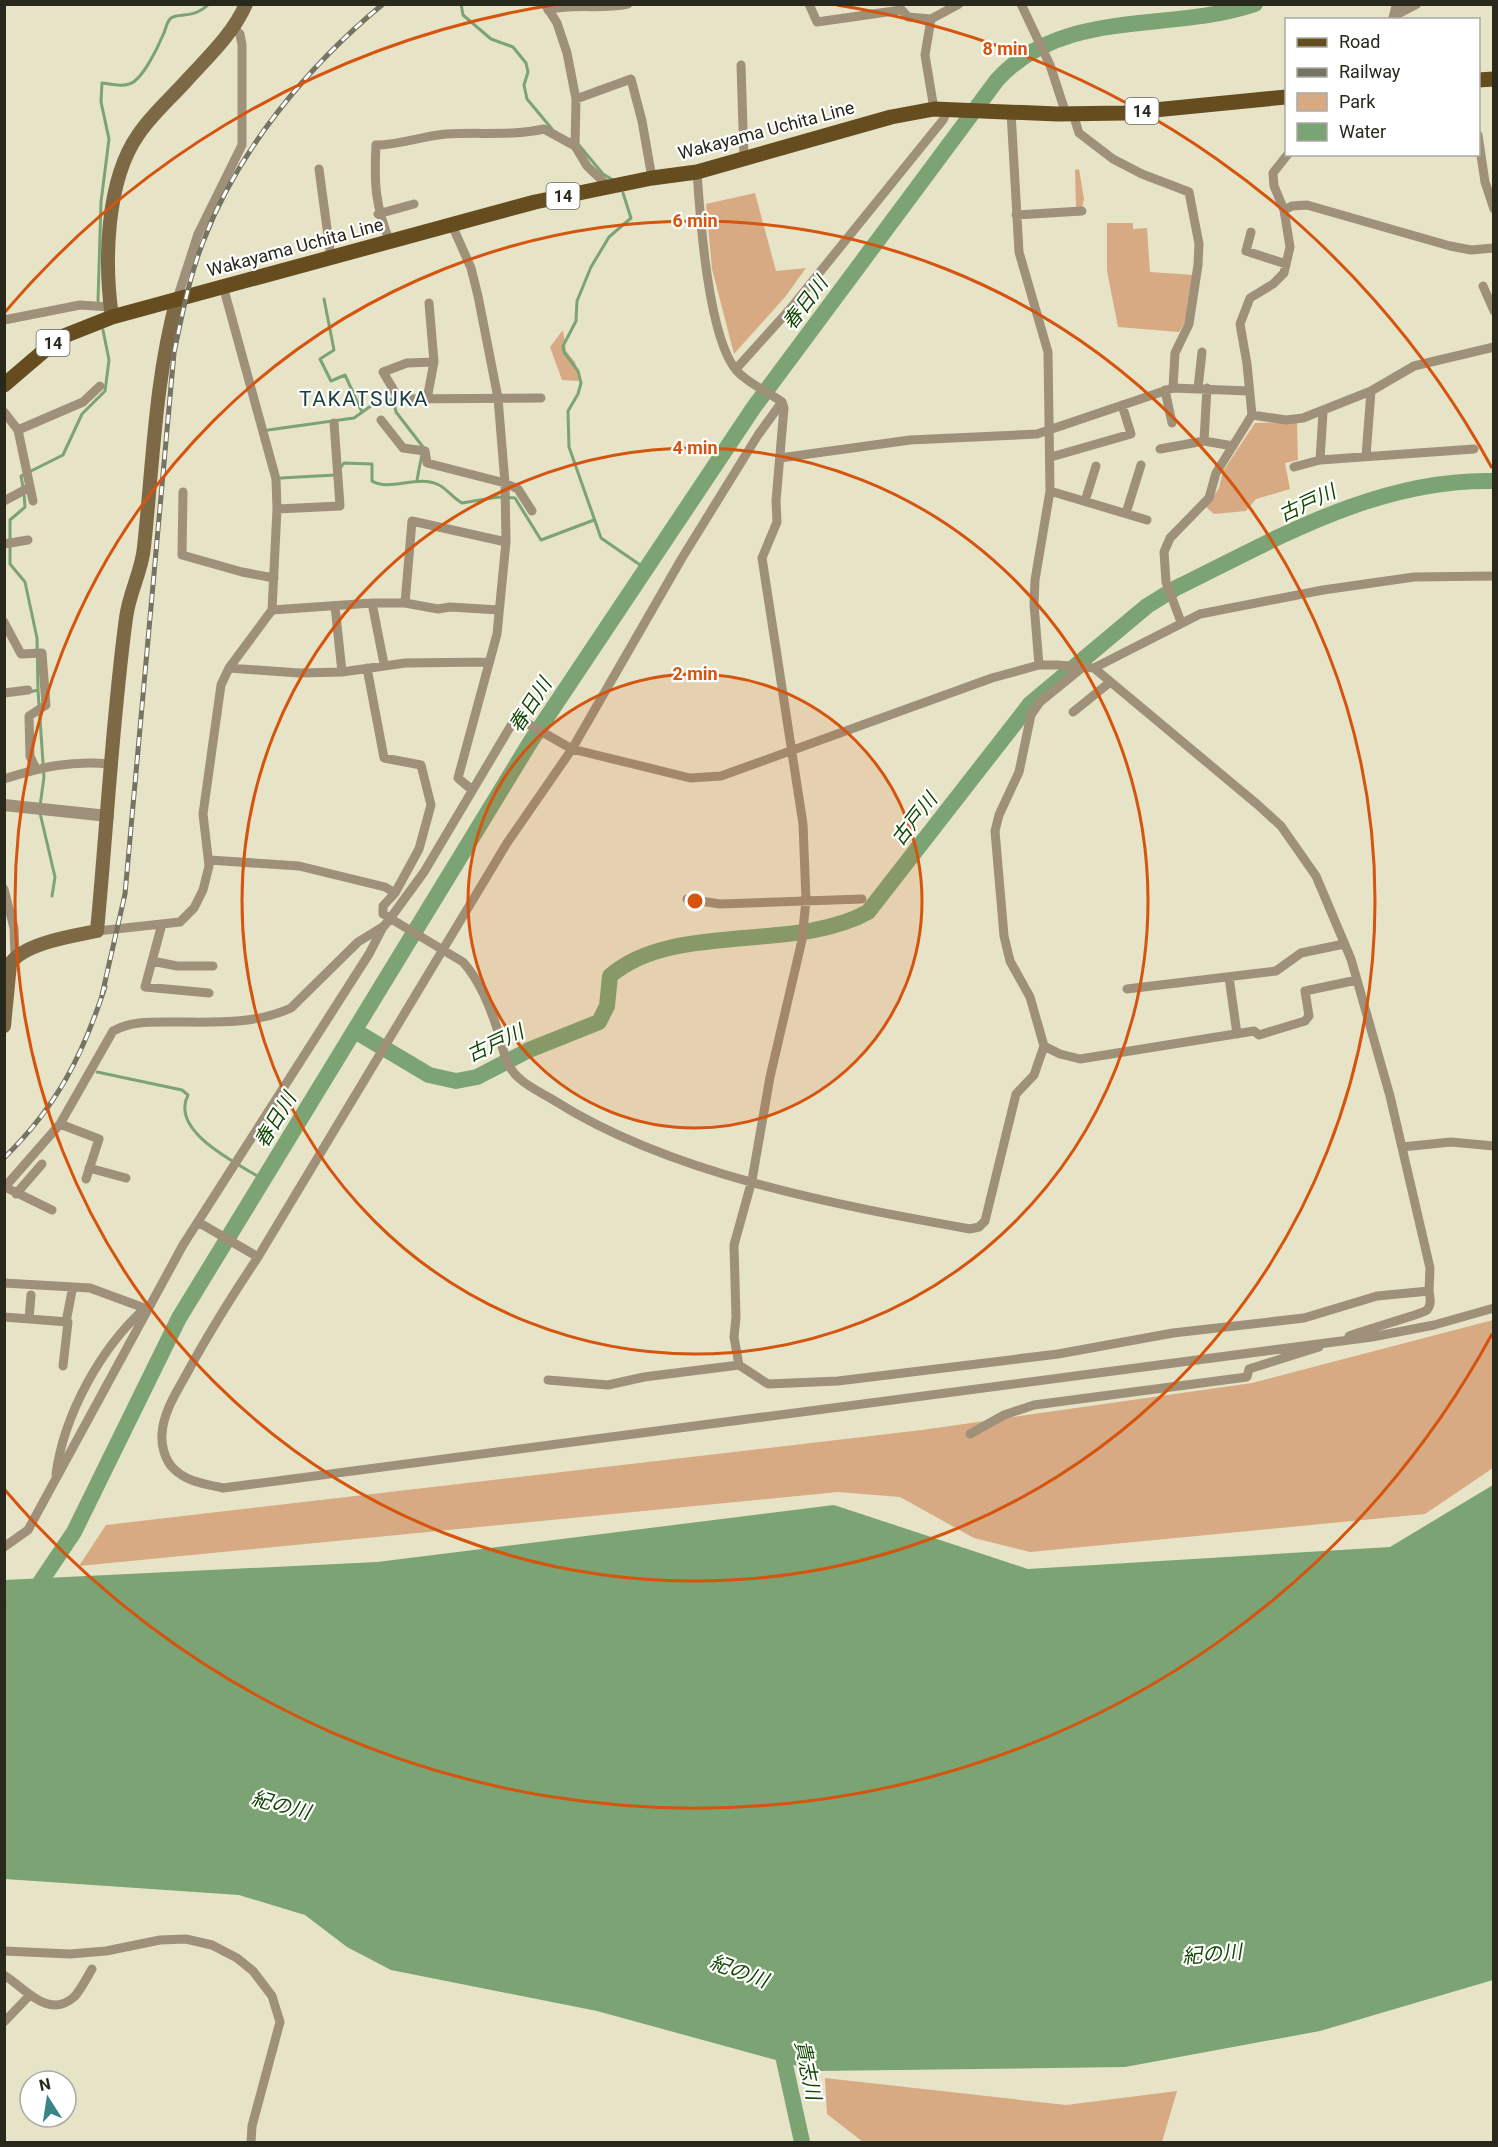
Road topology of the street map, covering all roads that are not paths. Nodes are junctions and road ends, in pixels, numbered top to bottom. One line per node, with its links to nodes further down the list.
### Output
1 (246, 4): 12 (main road)
2 (628, 4): 7 (street)
3 (809, 4): 9 (street)
4 (959, 4): 11 (street)
5 (1021, 4): 18 (street)
6 (1417, 4): 10 (street)
7 (593, 6): 8 (street)
8 (546, 7): 15 (street)
9 (900, 7): 11 (street)
10 (1396, 13)
11 (931, 19): 16 (street)
12 (233, 28): 41 (street); 44 (main road)
13 (741, 65): 22 (street)
14 (1285, 97): 18 (main road, Wakayama Uchita Line / 14)
15 (576, 99): 19 (street); 25 (street)
16 (944, 109): 17 (main road, Wakayama Uchita Line / 14); 22 (main road, Wakayama Uchita Line / 14); 49 (street)
17 (1004, 112): 18 (main road, Wakayama Uchita Line / 14); 32 (street)
18 (1070, 114): 53 (street)
19 (574, 141): 26 (street); 31 (street)
20 (1480, 143): 28 (street)
21 (1286, 156): 29 (street)
22 (744, 159): 24 (main road, Wakayama Uchita Line / 14)
23 (319, 169): 37 (street)
24 (697, 172): 25 (main road, Wakayama Uchita Line / 14); 49 (street)
25 (652, 178): 26 (main road, Wakayama Uchita Line / 14)
26 (609, 187): 33 (main road, Wakayama Uchita Line / 14)
27 (414, 204): 31 (street)
28 (1494, 209)
29 (1284, 210): 36 (street); 38 (street)
30 (1082, 211): 32 (street)
31 (378, 214): 35 (street)
32 (1016, 214): 68 (street)
33 (452, 225): 35 (main road, Wakayama Uchita Line / 14); 56 (street)
34 (1251, 232): 38 (street)
35 (390, 242): 37 (main road, Wakayama Uchita Line / 14)
36 (1494, 248)
37 (331, 258): 39 (main road, Wakayama Uchita Line / 14)
38 (1286, 264): 54 (street)
39 (223, 286): 41 (main road, Wakayama Uchita Line / 14); 87 (street)
40 (1483, 286): 43 (street)
41 (177, 299): 44 (main road, Wakayama Uchita Line / 14); 117 (main road)
42 (429, 303): 48 (street)
43 (1494, 310)
44 (111, 312): 45 (street); 50 (main road, Wakayama Uchita Line / 14)
45 (4, 320)
46 (1494, 347): 55 (street)
47 (1202, 352): 52 (street)
48 (434, 362): 58 (street); 58 (street)
49 (739, 372): 59 (street)
50 (4, 385)
51 (100, 386): 67 (street)
52 (1202, 388): 53 (street); 54 (street); 69 (street)
53 (1169, 389): 60 (street); 66 (street)
54 (1249, 391): 63 (street)
55 (1371, 391): 62 (street); 73 (street)
56 (498, 398): 57 (street); 58 (street); 80 (street)
57 (541, 398)
58 (427, 399)
59 (778, 399): 74 (street); 115 (street)
60 (1122, 405): 68 (street); 75 (street)
61 (4, 412): 67 (street)
62 (1323, 412): 63 (street); 76 (street)
63 (1252, 415): 70 (street)
64 (381, 420): 80 (street)
65 (334, 423): 87 (street)
66 (1172, 423)
67 (18, 430): 81 (street)
68 (1050, 431): 74 (street); 75 (street)
69 (1204, 441): 70 (street); 71 (street)
70 (1233, 446): 102 (street)
71 (1160, 449)
72 (1474, 449): 73 (street)
73 (1366, 456): 76 (street)
74 (780, 458): 116 (street)
75 (1051, 458): 82 (street)
76 (1320, 460): 79 (street)
77 (1141, 465): 89 (street)
78 (1096, 466): 86 (street)
79 (1294, 467)
80 (505, 483): 88 (street); 92 (street)
81 (30, 487): 84 (street); 85 (street)
82 (1050, 490): 86 (street); 105 (street)
83 (183, 492): 95 (street)
84 (4, 501)
85 (33, 501)
86 (1085, 501): 89 (street)
87 (277, 509): 95 (street)
88 (532, 511)
89 (1126, 513): 90 (street)
90 (1147, 520)
91 (28, 540): 93 (street)
92 (506, 542): 97 (street); 100 (street)
93 (4, 544)
94 (1494, 576): 102 (street)
95 (274, 578): 99 (street)
96 (372, 603): 97 (street); 98 (street); 104 (street)
97 (405, 603): 100 (street)
98 (335, 606): 99 (street); 110 (street)
99 (272, 610): 107 (street)
100 (499, 610): 103 (street)
101 (4, 622): 118 (street)
102 (1180, 622): 109 (street)
103 (489, 662): 104 (street); 120 (street)
104 (384, 664): 108 (street)
105 (1039, 665): 106 (street); 116 (street)
106 (1083, 667): 109 (street); 143 (street)
107 (230, 668): 110 (street); 123 (street)
108 (366, 668): 110 (street); 125 (street)
109 (1094, 668): 111 (street)
110 (342, 672)
111 (1109, 683): 114 (street); 132 (street)
112 (28, 690): 113 (street)
113 (4, 693)
114 (1073, 712)
115 (572, 749): 116 (street); 120 (street); 133 (street)
116 (792, 751): 128 (street)
117 (110, 764): 118 (street); 122 (main road)
118 (36, 769): 119 (street)
119 (4, 778)
120 (472, 790): 129 (street)
121 (4, 805): 122 (street)
122 (108, 816): 131 (main road)
123 (209, 860): 125 (street); 130 (street)
124 (4, 889): 134 (street)
125 (395, 893): 129 (street)
126 (687, 899): 128 (street)
127 (862, 899): 128 (street)
128 (807, 900): 151 (street)
129 (390, 922): 133 (street); 144 (street); 155 (street)
130 (162, 924): 131 (street); 135 (street)
131 (97, 931): 134 (main road)
132 (1344, 944): 137 (street); 138 (street)
133 (440, 948): 151 (street); 156 (street)
134 (15, 956): 141 (main road)
135 (152, 961): 136 (street); 140 (street)
136 (213, 966)
137 (1229, 976): 139 (street); 142 (street)
138 (1357, 980): 142 (street); 146 (street)
139 (1127, 989)
140 (209, 993)
141 (4, 1026)
142 (1236, 1034): 143 (street)
143 (1044, 1046): 151 (street)
144 (60, 1124): 148 (street); 152 (street)
145 (1494, 1146): 146 (street)
146 (1402, 1147): 159 (street)
147 (42, 1164): 153 (street)
148 (89, 1168): 149 (street); 150 (street)
149 (126, 1178)
150 (86, 1179)
151 (752, 1180): 167 (street)
152 (5, 1187): 153 (street)
153 (16, 1194): 154 (street)
154 (52, 1210)
155 (198, 1222): 156 (street); 162 (street)
156 (258, 1257): 166 (street)
157 (4, 1283): 162 (street)
158 (72, 1291): 165 (street)
159 (1429, 1291): 166 (street); 167 (street)
160 (31, 1295): 164 (street)
161 (1494, 1308): 166 (street)
162 (146, 1309): 171 (street); 171 (street)
163 (4, 1317): 164 (street)
164 (28, 1319): 165 (street)
165 (66, 1322): 168 (street)
166 (1334, 1341): 170 (street)
167 (739, 1365): 169 (street)
168 (63, 1366)
169 (548, 1380)
170 (970, 1434)
171 (55, 1482): 172 (street)
172 (4, 1547)
173 (4, 1951): 178 (street)
174 (92, 1969): 176 (street)
175 (6, 1979): 176 (street)
176 (30, 1995): 177 (street)
177 (4, 2022)
178 (251, 2142)

